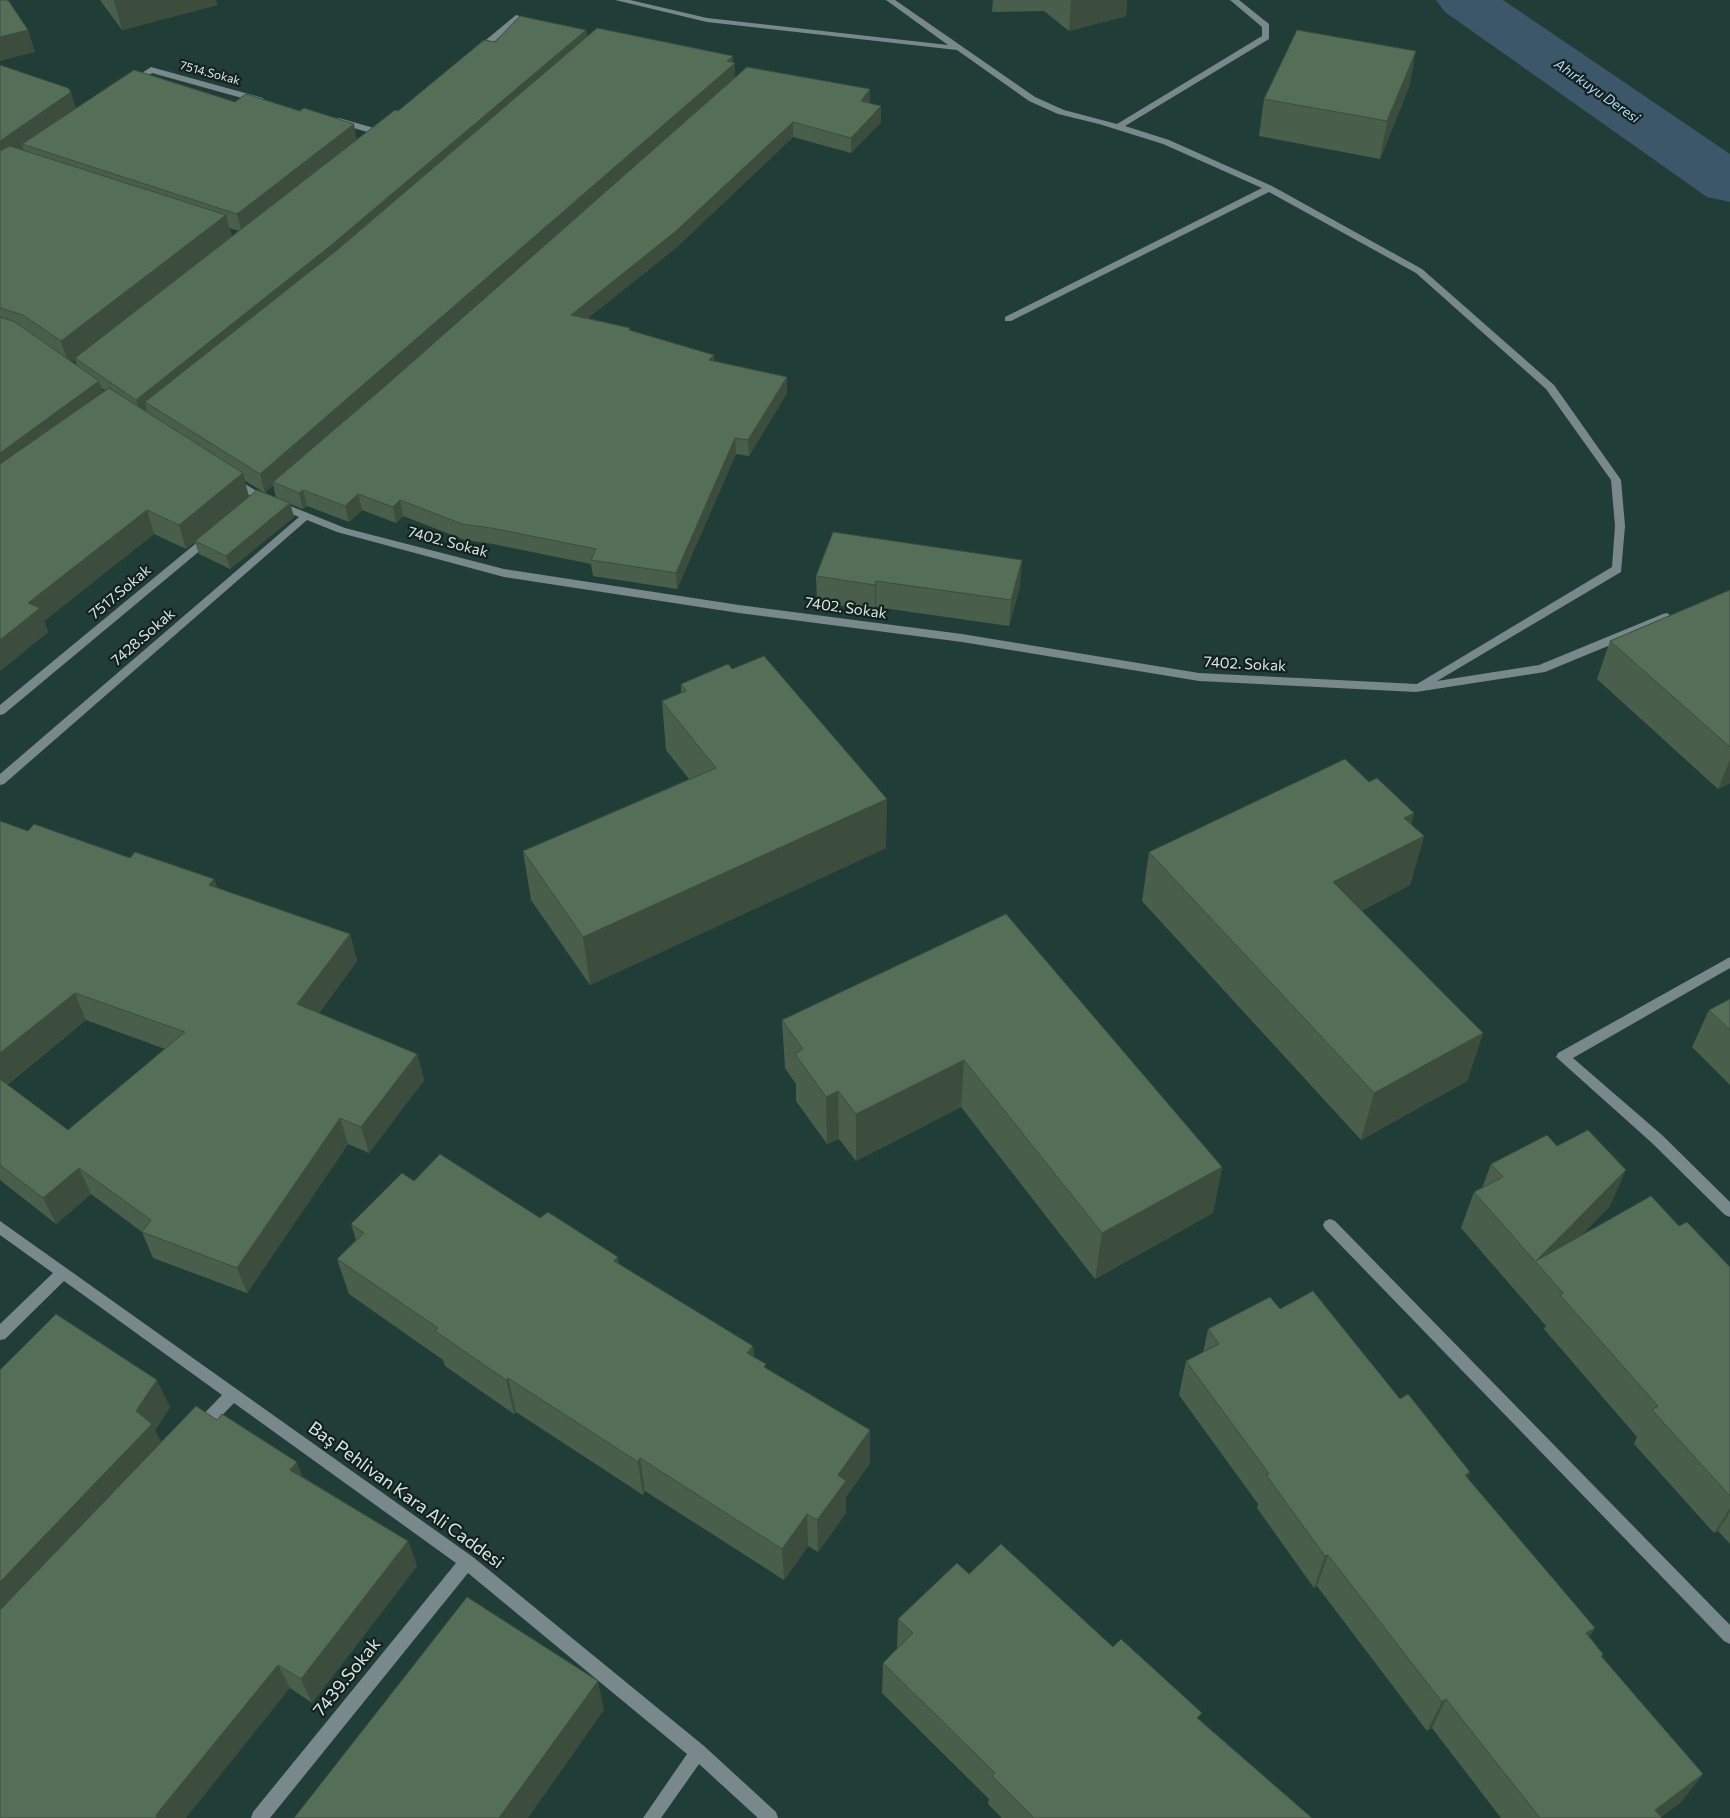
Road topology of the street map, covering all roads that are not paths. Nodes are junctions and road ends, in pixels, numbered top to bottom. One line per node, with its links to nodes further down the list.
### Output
1 (620, 0): 5 (street)
2 (654, 0): 5 (street)
3 (890, 0): 7 (street)
4 (1234, 0): 12 (street)
5 (646, 6): 7 (street)
6 (519, 17): 8 (street)
7 (960, 48): 12 (street)
8 (467, 60)
9 (128, 86): 10 (street, 7514.Sokak)
10 (274, 104)
11 (330, 119): 13 (street)
12 (1118, 127): 14 (street)
13 (377, 132)
14 (1269, 188): 15 (street); 20 (street)
15 (1008, 319)
16 (225, 475): 17 (street, 7402. Sokak)
17 (306, 516): 20 (street, 7402. Sokak); 22 (street, 7428.Sokak)
18 (221, 528): 21 (street, 7517.Sokak)
19 (1676, 613): 20 (street, 7402. Sokak)
20 (1416, 688)
21 (0, 711)
22 (0, 781)
23 (1730, 962): 24 (street)
24 (1730, 1211)
25 (1330, 1225): 32 (street)
26 (0, 1227): 27 (street, Baş Pehlivan Kara Ali Caddesi)
27 (63, 1272): 28 (street); 29 (street, Baş Pehlivan Kara Ali Caddesi)
28 (0, 1334)
29 (233, 1394): 30 (street); 31 (street, Baş Pehlivan Kara Ali Caddesi)
30 (192, 1437)
31 (467, 1562): 33 (street, Baş Pehlivan Kara Ali Caddesi); 34 (street, 7439.Sokak)
32 (1730, 1636)
33 (698, 1752): 35 (street); 36 (street, Baş Pehlivan Kara Ali Caddesi)
34 (259, 1818)
35 (651, 1818)
36 (770, 1818)

